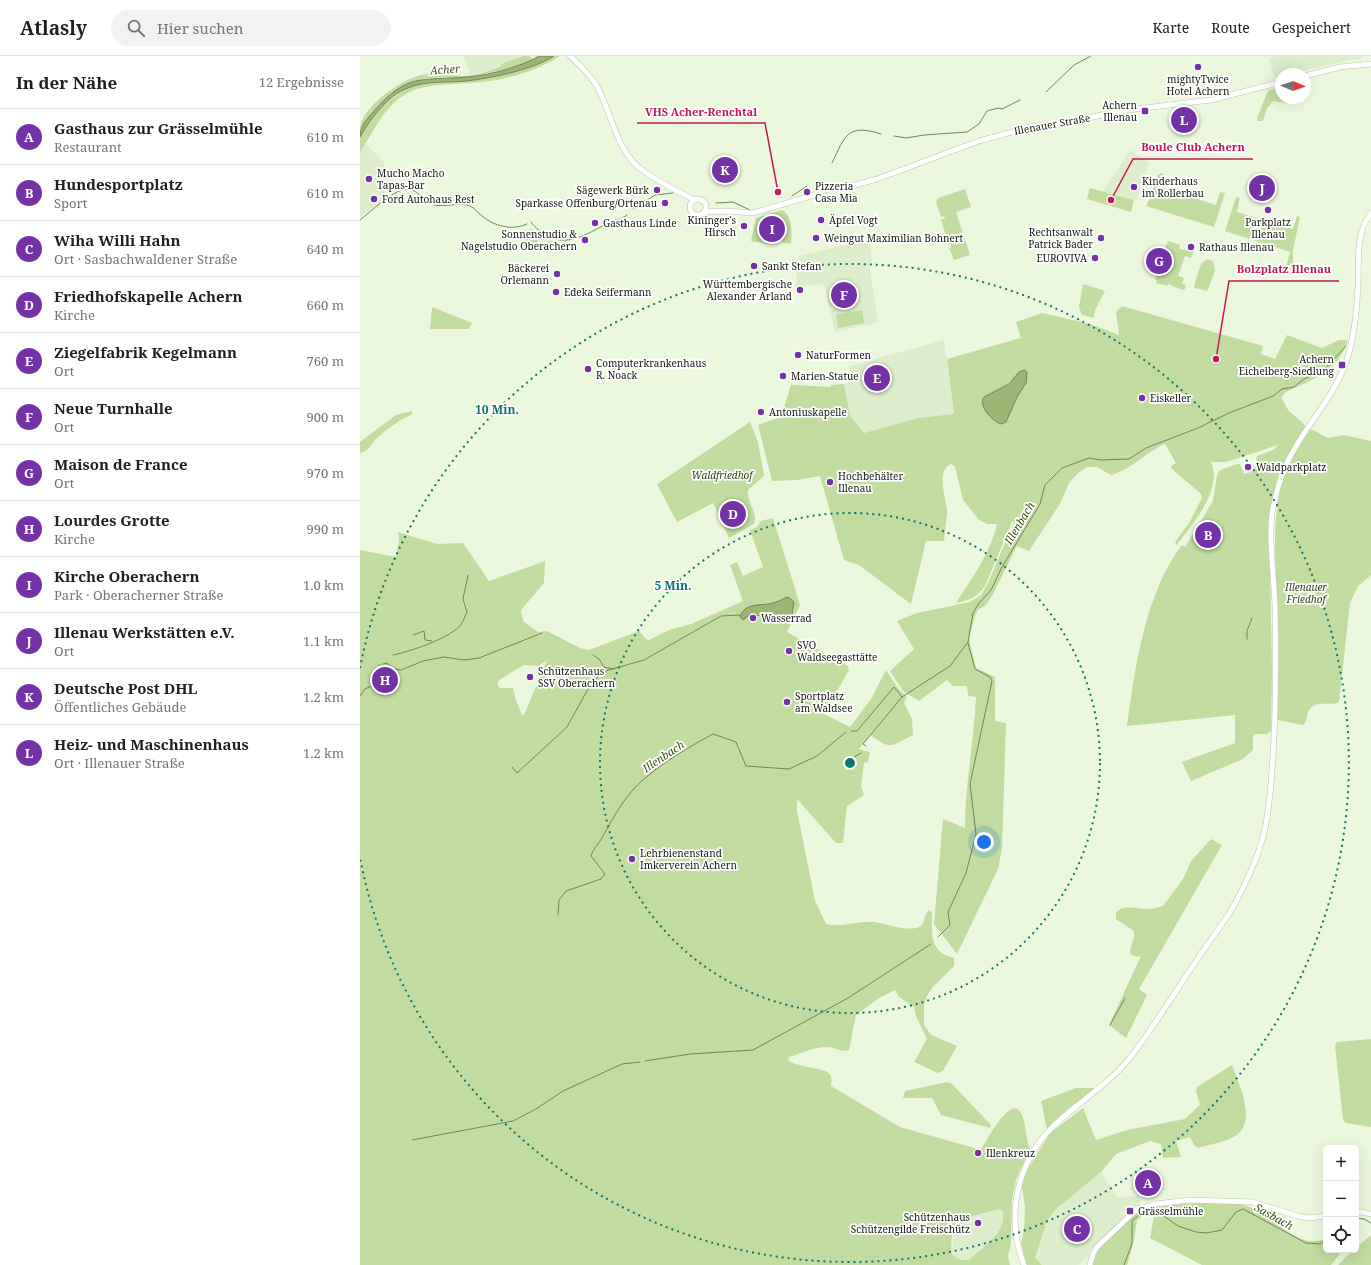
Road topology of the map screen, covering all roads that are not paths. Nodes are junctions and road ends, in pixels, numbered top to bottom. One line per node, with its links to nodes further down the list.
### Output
1 (570, 56): 5 (main road)
2 (1371, 64): 3 (main road)
3 (1311, 74)
4 (1275, 84): 6 (main road, Illenauer Straße)
5 (694, 201): 6 (main road); 6 (main road)
6 (705, 210)
7 (1371, 213): 11 (main road)
8 (1359, 1212): 9 (main road)
9 (1371, 1214)
10 (1323, 1216): 12 (main road)
11 (1024, 1265)
12 (1090, 1265)

